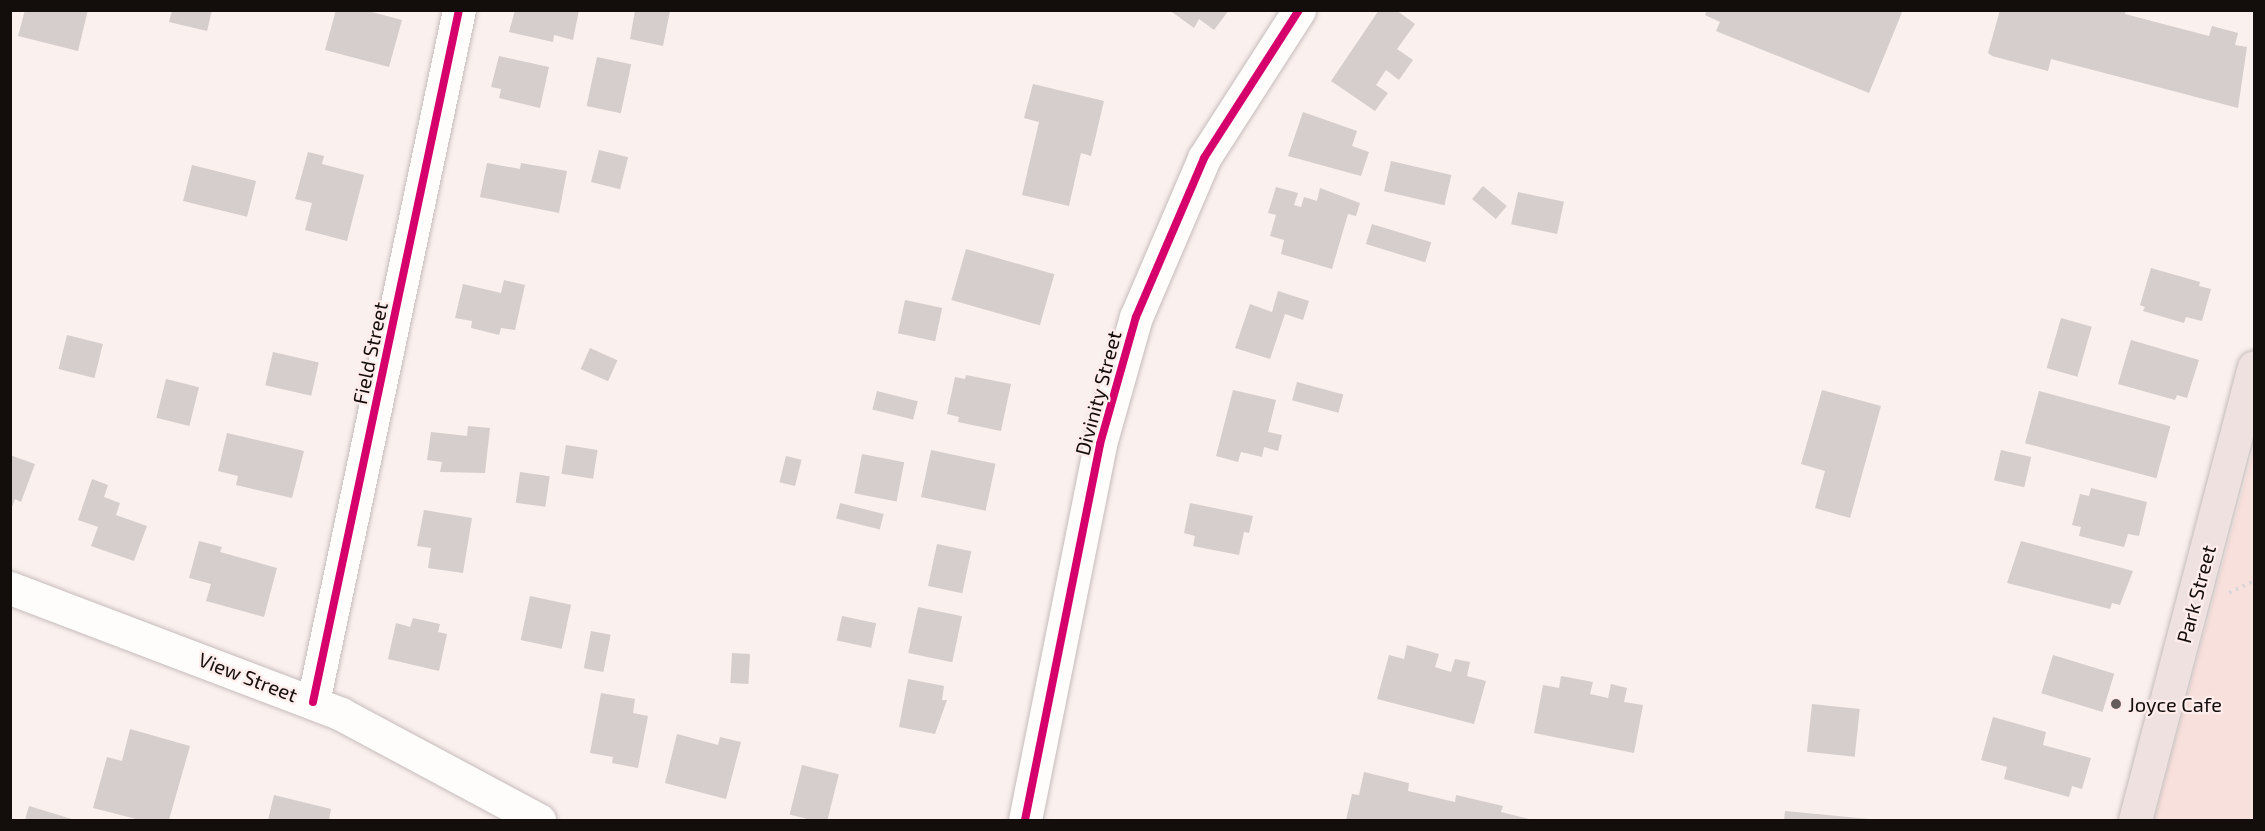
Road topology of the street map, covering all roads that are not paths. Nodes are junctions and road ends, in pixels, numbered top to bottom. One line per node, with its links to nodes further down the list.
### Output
1 (459, 10): 5 (street, Field Street)
2 (1299, 10): 7 (street, Divinity Street)
3 (2254, 368): 8 (highway, Park Street)
4 (10, 588): 5 (street, View Street)
5 (313, 702): 6 (street, View Street)
6 (539, 820)
7 (1025, 820)
8 (2135, 820)

